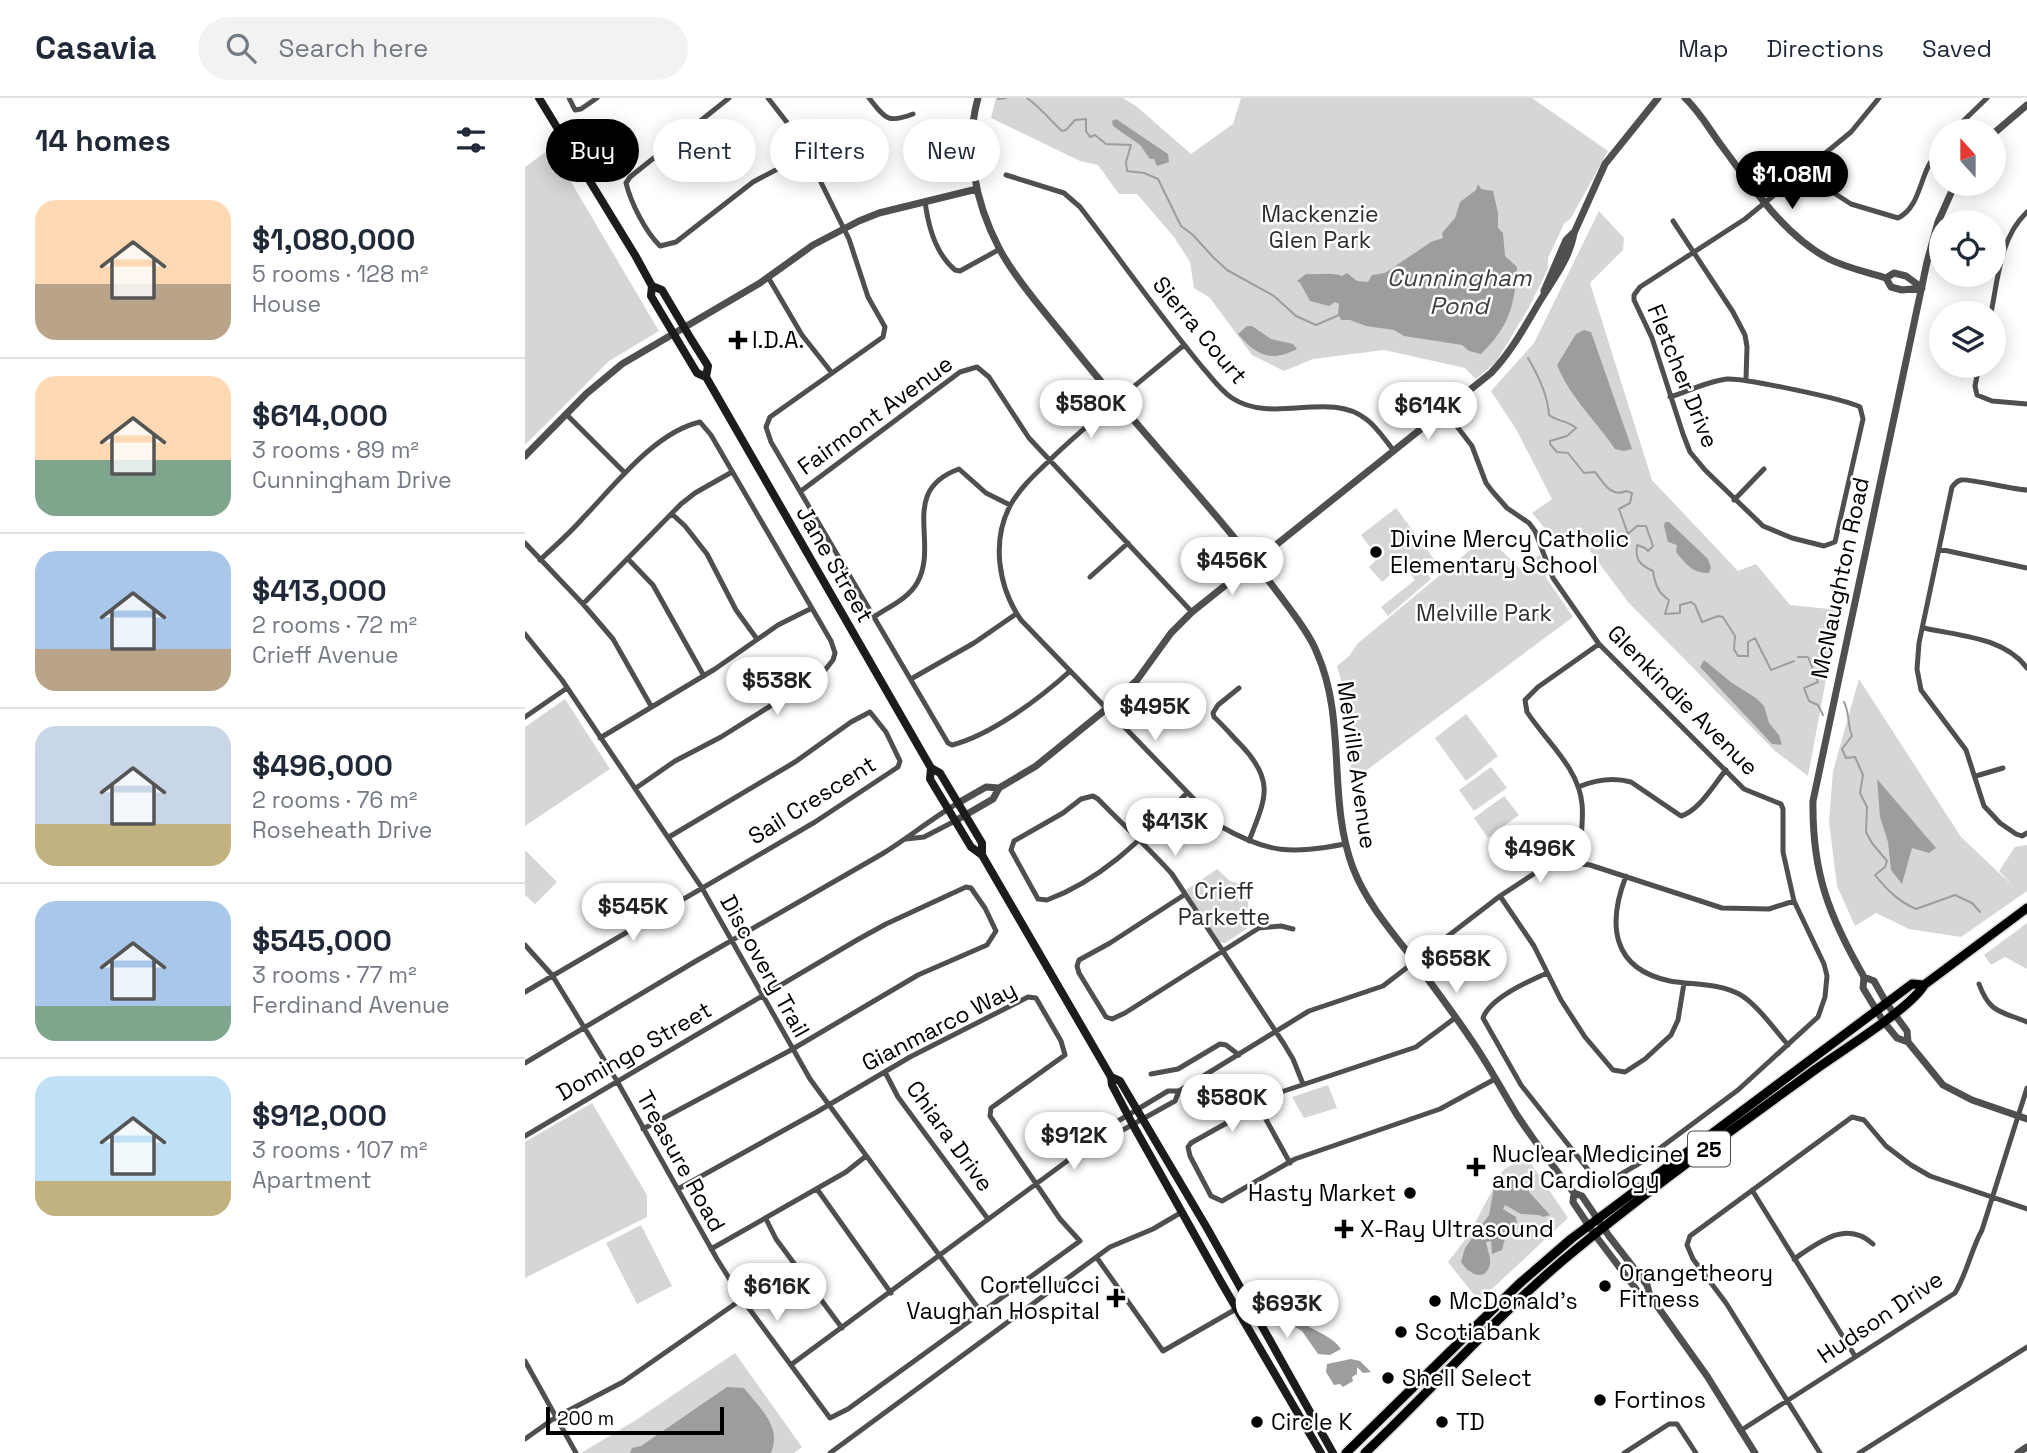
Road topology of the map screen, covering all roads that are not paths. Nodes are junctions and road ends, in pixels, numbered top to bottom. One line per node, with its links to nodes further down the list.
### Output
1 (539, 98): 33 (main road, Jane Street)
2 (569, 98): 3 (street)
3 (597, 98)
4 (729, 98): 19 (street)
5 (768, 98): 14 (street)
6 (869, 98): 13 (street)
7 (978, 98): 22 (street, Melville Avenue)
8 (1658, 98): 46 (street)
9 (1685, 98): 25 (street)
10 (1879, 98): 17 (street, Fletcher Drive)
11 (1987, 98): 15 (street)
12 (2027, 105): 16 (street)
13 (913, 114)
14 (784, 119)
15 (1965, 119)
16 (2006, 123)
17 (1811, 165): 18 (street); 25 (street, Fletcher Drive)
18 (1929, 165)
19 (770, 174)
20 (1006, 175): 38 (street, Sierra Court)
21 (821, 182): 28 (street)
22 (977, 189): 24 (street); 29 (street, Melville Avenue)
23 (1950, 196): 34 (street, McNaughton Road)
24 (925, 201): 28 (street); 29 (street)
25 (1765, 202): 30 (street, Fletcher Drive); 32 (street)
26 (2027, 212): 35 (street)
27 (1673, 220): 30 (street)
28 (844, 228): 31 (street); 39 (street)
29 (1000, 250): 44 (street, Melville Avenue)
30 (1694, 253): 42 (street); 43 (street, Fletcher Drive)
31 (768, 278): 36 (street); 39 (street)
32 (1886, 278): 34 (street); 34 (street)
33 (652, 286): 36 (main road, Jane Street); 37 (main road, Jane Street)
34 (1922, 288): 119 (street, McNaughton Road)
35 (1993, 301)
36 (685, 329): 37 (street); 40 (main road, Jane Street)
37 (674, 335): 40 (main road, Jane Street); 47 (street)
38 (1184, 345): 44 (street); 48 (street, Sierra Court)
39 (832, 373): 55 (street)
40 (706, 377): 86 (main road, Jane Street)
41 (1977, 378): 45 (street)
42 (1746, 379): 43 (street); 56 (street, Fletcher Drive)
43 (1670, 397): 56 (street, Fletcher Drive)
44 (1115, 401): 50 (street); 64 (street, Melville Avenue)
45 (2027, 404)
46 (1445, 411): 48 (street); 75 (street, Glenkindie Avenue)
47 (566, 414): 49 (street); 53 (street)
48 (1394, 451): 64 (street)
49 (525, 456)
50 (1050, 460): 55 (street, Fairmont Avenue); 57 (street); 59 (street, Fairmont Avenue)
51 (1764, 469): 56 (street)
52 (732, 472): 53 (street); 58 (street); 68 (street)
53 (625, 473): 63 (street)
54 (2027, 490): 61 (street)
55 (801, 491): 71 (street)
56 (1734, 500)
57 (1010, 505): 70 (street); 71 (street)
58 (672, 514): 62 (street); 74 (street)
59 (1128, 543): 66 (street); 69 (street, Fairmont Avenue)
60 (525, 544): 63 (street)
61 (1938, 549): 65 (street); 72 (street)
62 (628, 559): 67 (street); 78 (street)
63 (540, 560): 67 (street)
64 (1254, 561): 69 (street); 103 (street, Melville Avenue)
65 (2027, 568)
66 (1090, 577)
67 (583, 604): 82 (street)
68 (811, 608): 74 (street); 91 (street)
69 (1192, 612): 83 (street)
70 (1016, 614): 77 (street); 79 (street)
71 (874, 617): 79 (street)
72 (1924, 628): 76 (street); 89 (street)
73 (526, 637): 80 (street, Discovery Trail)
74 (757, 639): 78 (street)
75 (1599, 644): 88 (street, Glenkindie Avenue); 90 (street)
76 (2027, 667)
77 (1069, 672): 79 (street); 83 (street)
78 (704, 676): 82 (street)
79 (911, 679)
80 (567, 688): 84 (street); 85 (street, Discovery Trail)
81 (1239, 688): 101 (street)
82 (651, 706): 85 (street)
83 (1105, 710): 92 (street); 93 (street)
84 (525, 717)
85 (600, 738): 91 (street, Discovery Trail)
86 (932, 768): 94 (main road, Jane Street); 95 (main road, Jane Street)
87 (2003, 768): 89 (street)
88 (1726, 770): 90 (street); 110 (street, Glenkindie Avenue)
89 (1976, 776): 98 (street)
90 (1578, 787): 105 (street)
91 (636, 788): 99 (street, Discovery Trail)
92 (999, 788): 94 (street); 96 (street)
93 (1186, 794): 101 (street); 102 (street)
94 (958, 803): 95 (street); 96 (main road, Jane Street)
95 (948, 809): 97 (main road, Jane Street); 100 (street)
96 (965, 815): 97 (street); 104 (main road, Jane Street)
97 (955, 821): 100 (street); 104 (main road, Jane Street)
98 (2027, 833)
99 (669, 837): 107 (street, Discovery Trail); 107 (street, Sail Crescent)
100 (906, 839): 113 (street)
101 (1249, 841): 103 (street)
102 (1139, 842): 102 (street); 108 (street)
103 (1345, 844): 116 (street, Melville Avenue)
104 (982, 855): 140 (main road, Jane Street)
105 (1579, 863): 106 (street); 109 (street)
106 (1626, 876): 110 (street); 120 (street)
107 (702, 888): 113 (street, Discovery Trail); 118 (street)
108 (1184, 895): 115 (street); 115 (street)
109 (1500, 896): 116 (street); 117 (street)
110 (1794, 901): 134 (street, Glenkindie Avenue)
111 (2027, 908): 122 (main road, 25)
112 (1293, 929): 115 (street)
113 (731, 942): 124 (street, Discovery Trail); 131 (street)
114 (525, 944): 118 (street, Treasure Road)
115 (1221, 951): 132 (street)
116 (1415, 962): 128 (street, Melville Avenue); 132 (street)
117 (1547, 973): 120 (street); 134 (street, Glenkindie Avenue)
118 (552, 975): 123 (street); 131 (street, Treasure Road)
119 (1864, 977): 125 (street, McNaughton Road); 126 (street, McNaughton Road)
120 (1684, 983): 134 (street)
121 (1979, 984): 130 (street)
122 (1924, 985): 125 (main road, 25); 127 (main road, 25)
123 (525, 992)
124 (761, 996): 135 (street, Discovery Trail); 135 (street, Domingo Street); 142 (street, Domingo Street)
125 (1887, 1004): 126 (main road, 25); 127 (street, McNaughton Road)
126 (1878, 1011): 129 (street, McNaughton Road); 167 (main road, 25)
127 (1893, 1013): 129 (main road, 25); 133 (street, McNaughton Road)
128 (1455, 1018): 141 (street, Melville Avenue); 143 (street)
129 (1883, 1021): 133 (street); 171 (main road, 25)
130 (2027, 1022)
131 (583, 1028): 137 (street); 142 (street, Treasure Road)
132 (1275, 1032): 136 (street); 143 (street)
133 (1908, 1042): 150 (street)
134 (1788, 1045)
135 (791, 1050): 146 (street, Discovery Trail); 154 (street)
136 (1238, 1055): 139 (street); 145 (street)
137 (525, 1063)
138 (885, 1072): 146 (street, Gianmarco Way); 159 (street, Gianmarco Way); 169 (street, Chiara Drive)
139 (1151, 1074)
140 (1111, 1077): 148 (main road, Jane Street); 149 (main road, Jane Street)
141 (1495, 1079): 158 (street); 163 (street, Melville Avenue)
142 (617, 1081): 154 (street, Treasure Road); 155 (street, Domingo Street)
143 (1303, 1084): 147 (street)
144 (2027, 1088): 150 (street, Hudson Drive)
145 (1178, 1091): 148 (street); 152 (street)
146 (829, 1105): 157 (street, Discovery Trail); 160 (street, Gianmarco Way)
147 (1258, 1105): 158 (street); 158 (street)
148 (1137, 1110): 149 (street); 152 (main road, Jane Street)
149 (1128, 1115): 153 (main road, Jane Street); 156 (street)
150 (2018, 1116): 151 (street); 164 (street, Hudson Drive)
151 (2027, 1119)
152 (1143, 1120): 153 (street); 196 (main road, Jane Street)
153 (1133, 1125): 156 (street); 166 (main road, Jane Street)
154 (643, 1129): 160 (street, Treasure Road)
155 (525, 1136)
156 (1096, 1139): 159 (street)
157 (866, 1156): 161 (street); 175 (street, Discovery Trail)
158 (1290, 1163)
159 (1036, 1184): 169 (street); 182 (street)
160 (678, 1189): 174 (street, Treasure Road)
161 (817, 1189): 168 (street); 178 (street)
162 (1752, 1190): 164 (street); 177 (street); 188 (street)
163 (1574, 1193): 167 (street, Melville Avenue); 170 (street, Melville Avenue)
164 (1992, 1198): 165 (street); 185 (street, Hudson Drive)
165 (2027, 1209)
166 (1182, 1212): 176 (street); 181 (main road, Jane Street)
167 (1598, 1217): 170 (main road, 25); 171 (street, Melville Avenue)
168 (766, 1219): 174 (street); 183 (street)
169 (988, 1219): 175 (street)
170 (1588, 1225): 172 (street, Melville Avenue); 197 (main road, 25)
171 (1604, 1228): 172 (main road, 25); 179 (street, Melville Avenue)
172 (1595, 1235): 179 (street, Melville Avenue); 198 (main road, 25)
173 (1873, 1244): 177 (street)
174 (711, 1249): 180 (street, Treasure Road)
175 (939, 1257): 178 (street); 182 (street, Discovery Trail)
176 (1097, 1258): 181 (street); 194 (street)
177 (1794, 1258): 185 (street)
178 (891, 1293): 183 (street)
179 (1650, 1296): 190 (street, Melville Avenue)
180 (742, 1299): 187 (street, Treasure Road); 189 (street)
181 (1240, 1306): 195 (main road, Jane Street)
182 (981, 1312): 187 (street, Treasure Road)
183 (842, 1328): 187 (street)
184 (2027, 1347): 203 (street)
185 (1855, 1356): 188 (street, Hudson Drive)
186 (525, 1361): 189 (street)
187 (792, 1364)
188 (1788, 1399): 190 (street, Hudson Drive); 202 (street)
189 (556, 1417): 191 (street); 193 (street)
190 (1740, 1431): 201 (street, Melville Avenue)
191 (525, 1439)
192 (2027, 1447): 204 (street)
193 (576, 1453)
194 (830, 1453)
195 (1321, 1453)
196 (1333, 1453)
197 (1346, 1453)
198 (1365, 1453)
199 (1623, 1453): 200 (street)
200 (1696, 1453)
201 (1755, 1453)
202 (1820, 1453)
203 (1860, 1453)
204 (2018, 1453)

